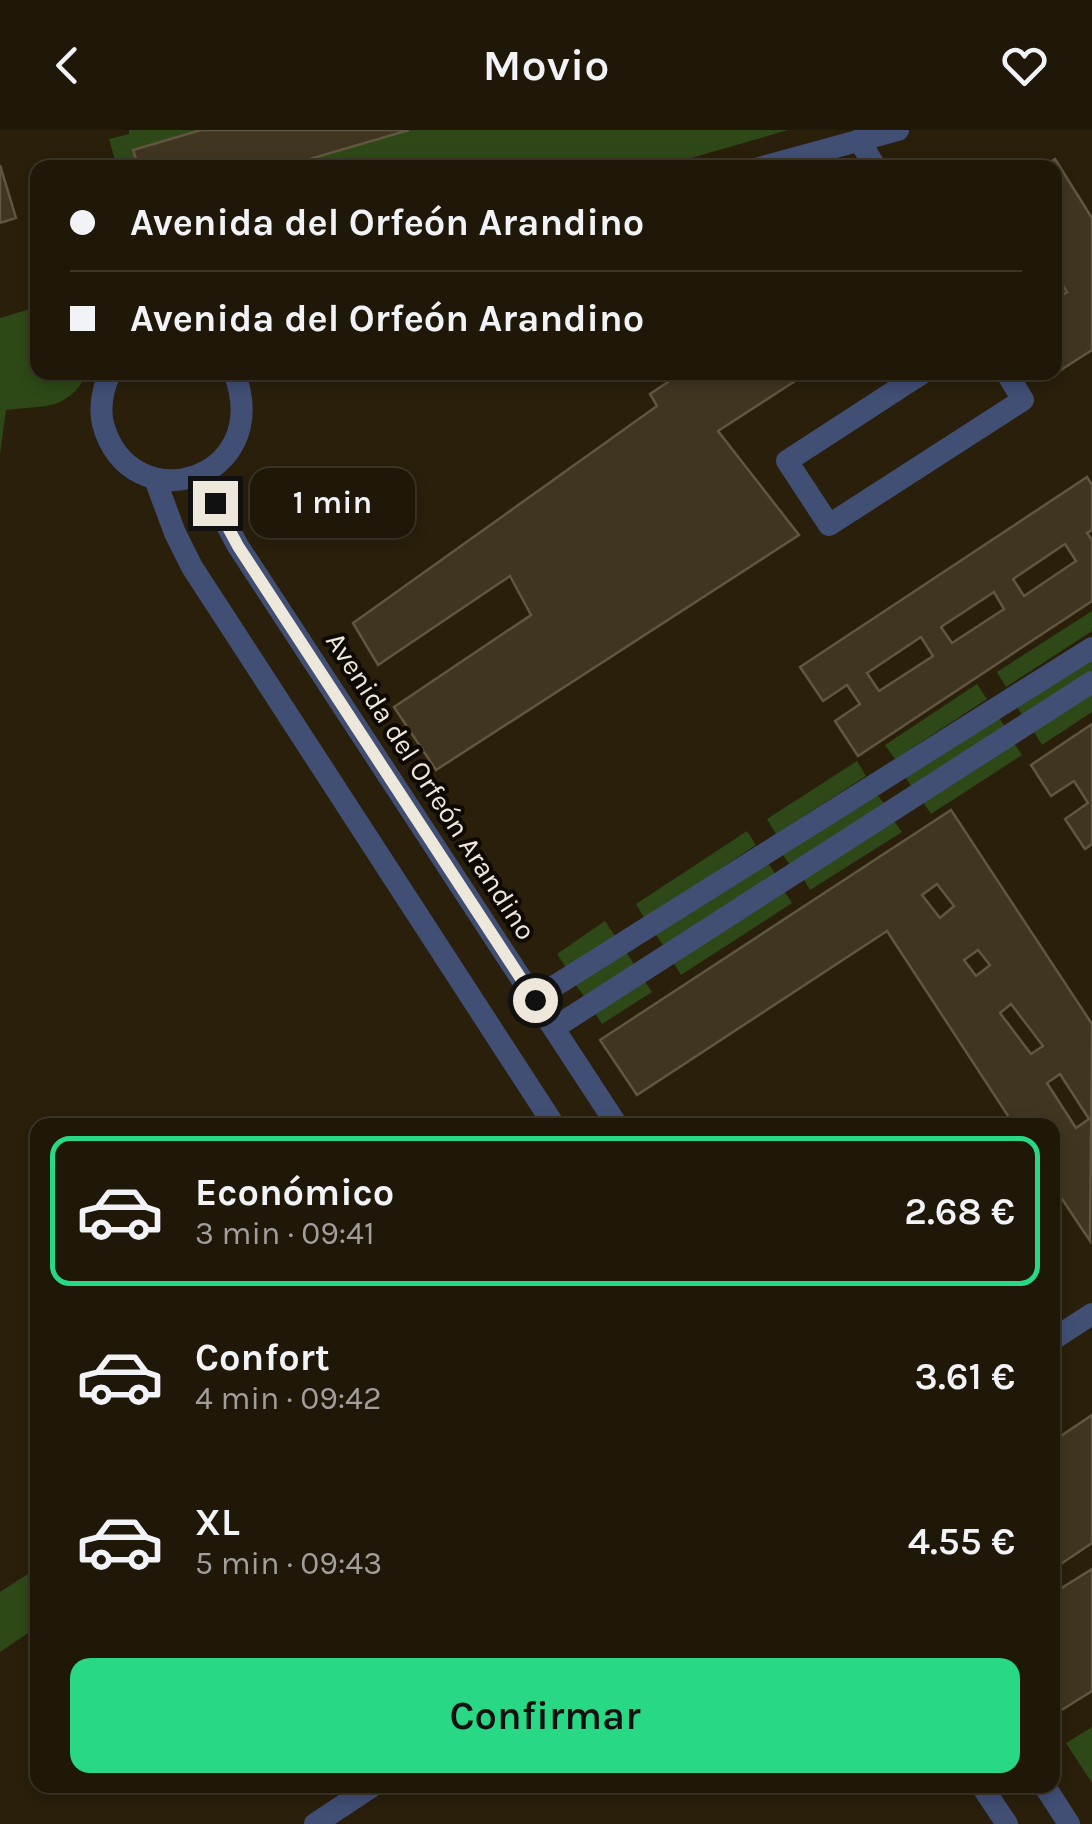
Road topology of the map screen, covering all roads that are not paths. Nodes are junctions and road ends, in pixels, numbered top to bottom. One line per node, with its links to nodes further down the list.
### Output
1 (898, 130): 2 (street)
2 (859, 140): 3 (street); 4 (street)
3 (788, 160)
4 (871, 160)
5 (109, 380): 10 (street)
6 (237, 380): 9 (street)
7 (912, 380): 8 (street)
8 (1011, 380)
9 (204, 474): 10 (street); 21 (street, Avenida del Orfeón Arandino)
10 (155, 479): 23 (street)
11 (1092, 648): 13 (street)
12 (1092, 682): 14 (street)
13 (1003, 704): 14 (street); 15 (street)
14 (1020, 728): 16 (street)
15 (888, 776): 16 (street); 17 (street)
16 (906, 802): 18 (street)
17 (770, 850): 18 (street); 19 (street)
18 (788, 878): 20 (street)
19 (634, 936): 20 (street); 21 (street)
20 (654, 964): 22 (street)
21 (534, 998): 22 (street, Avenida del Orfeón Arandino)
22 (554, 1028): 24 (street, Avenida del Orfeón Arandino)
23 (549, 1118)
24 (612, 1118)
25 (1092, 1314): 26 (street)
26 (1060, 1335)
27 (362, 1793): 30 (street)
28 (987, 1793): 31 (street)
29 (1049, 1793): 32 (street)
30 (315, 1824)
31 (1006, 1824)
32 (1069, 1824)

